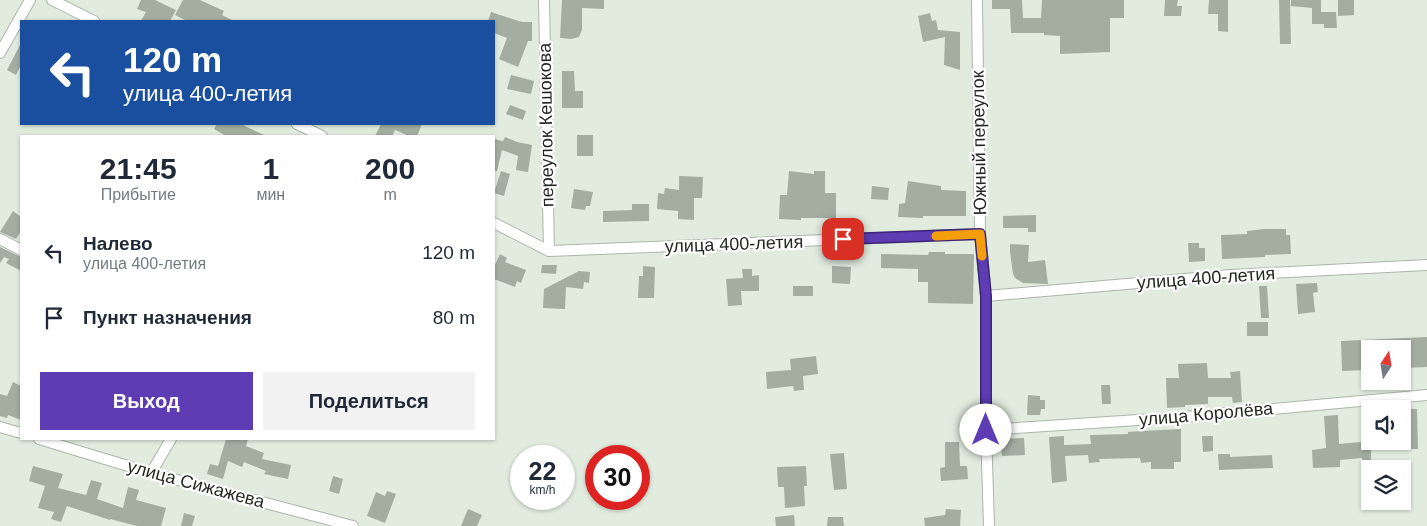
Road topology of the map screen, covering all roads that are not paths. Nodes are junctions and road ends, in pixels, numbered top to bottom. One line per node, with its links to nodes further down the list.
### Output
1 (30, 0): 6 (street)
2 (52, 0): 5 (street)
3 (544, 0): 13 (street, переулок Кешокова)
4 (977, 0): 10 (street, Южный переулок)
5 (92, 20)
6 (0, 53)
7 (299, 125): 8 (street)
8 (320, 135)
9 (495, 224): 13 (street, улица 400-летия)
10 (980, 234): 13 (street, улица 400-летия); 15 (street, Южный переулок)
11 (0, 240): 12 (street)
12 (20, 250)
13 (549, 251)
14 (1427, 265): 15 (street, улица 400-летия)
15 (986, 296): 18 (street, Южный переулок)
16 (1427, 395): 18 (street, улица Королёва)
17 (0, 427): 19 (street)
18 (986, 430): 24 (street, Южный переулок)
19 (20, 433)
20 (42, 440): 22 (street, улица Сижажева)
21 (170, 440): 22 (street)
22 (151, 472): 23 (street, улица Сижажева)
23 (354, 526)
24 (988, 526)

